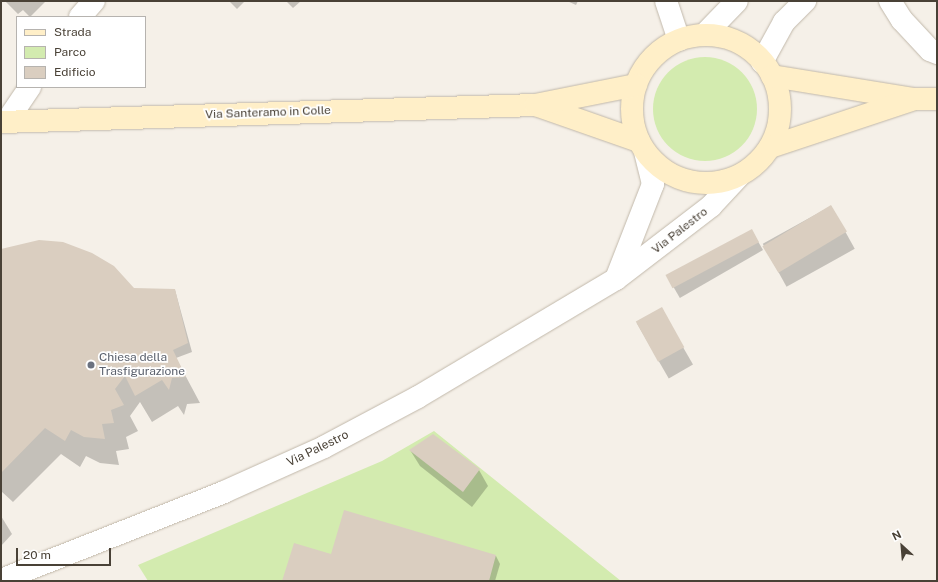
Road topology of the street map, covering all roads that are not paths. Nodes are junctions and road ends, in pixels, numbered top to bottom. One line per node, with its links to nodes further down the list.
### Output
1 (94, 1): 6 (street)
2 (666, 1): 8 (street)
3 (737, 1): 7 (street)
4 (805, 1): 10 (street)
5 (890, 1): 9 (street)
6 (81, 16)
7 (704, 35): 8 (main road); 10 (main road)
8 (679, 40): 11 (main road)
9 (937, 53)
10 (767, 69): 13 (main road); 18 (main road)
11 (636, 85): 15 (main road); 17 (main road)
12 (29, 88): 16 (street)
13 (914, 99): 14 (main road); 18 (main road)
14 (937, 99)
15 (536, 105): 16 (main road, Via Santeramo in Colle); 17 (main road)
16 (4, 122)
17 (642, 147): 19 (main road); 20 (street)
18 (770, 147): 19 (main road)
19 (738, 176): 20 (street, Via Palestro)
20 (616, 279): 21 (street, Via Palestro)
21 (1, 580)

